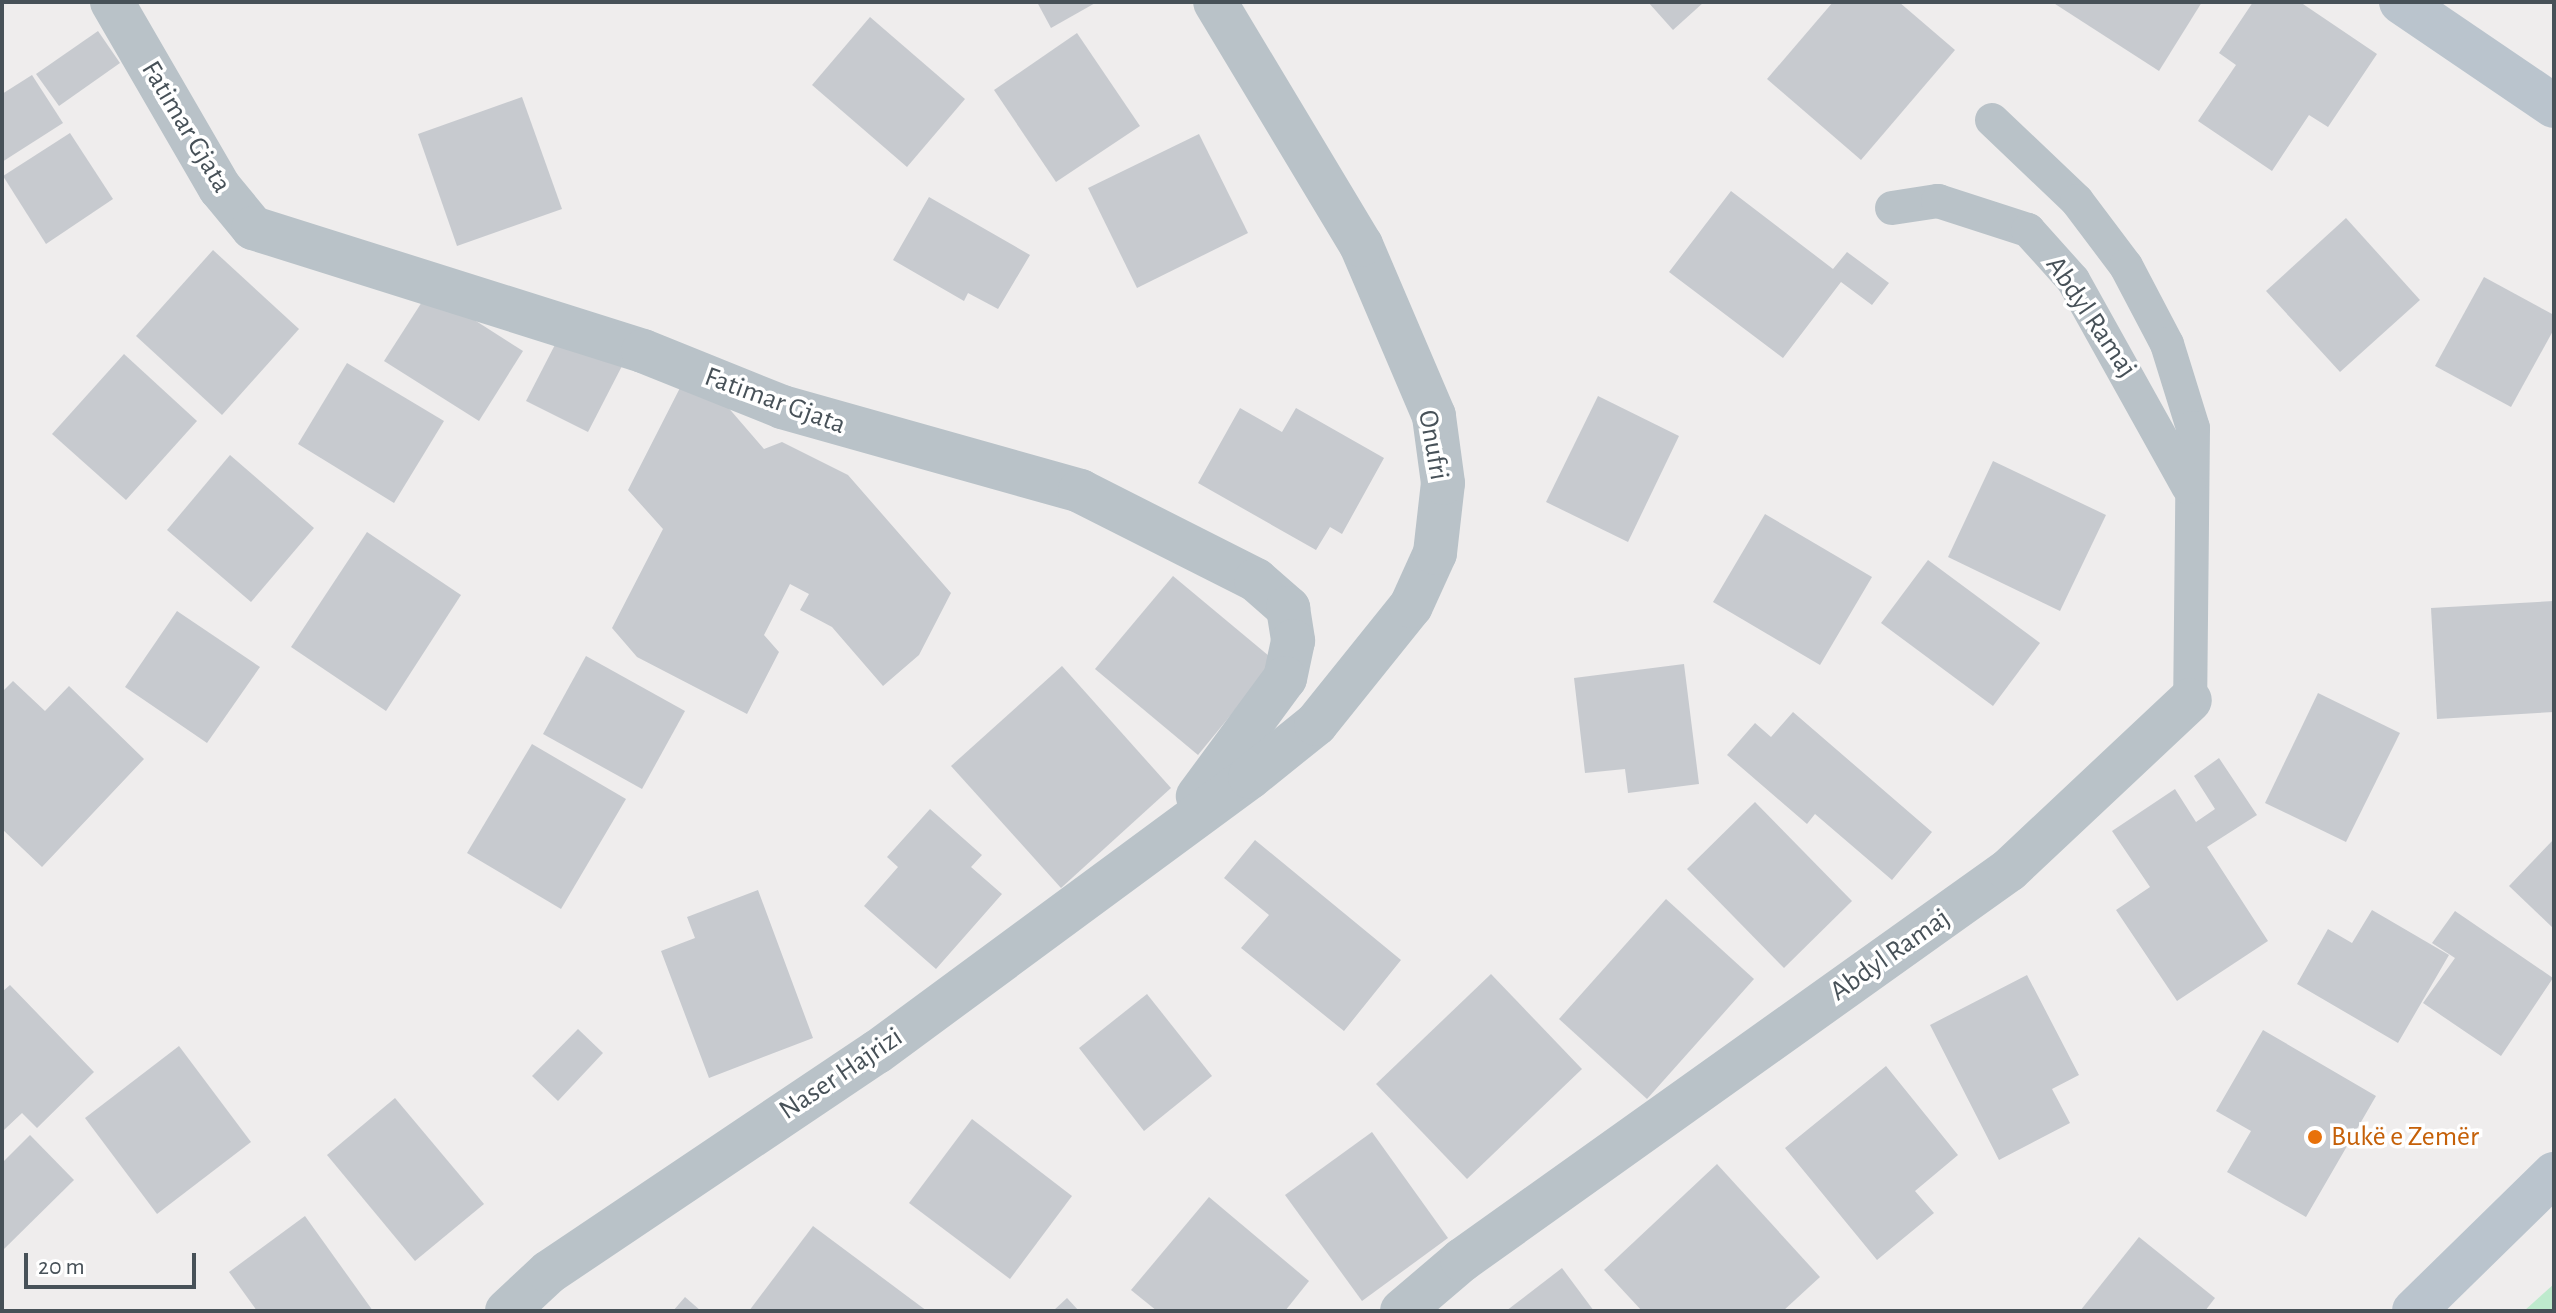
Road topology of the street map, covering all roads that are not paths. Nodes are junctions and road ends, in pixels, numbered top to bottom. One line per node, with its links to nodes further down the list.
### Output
1 (112, 2): 9 (street, Fatimar Gjata)
2 (1215, 2): 9 (street, Onufri)
3 (2401, 2): 4 (street)
4 (2554, 106)
5 (1992, 120): 7 (lane, Abdyl Ramaj)
6 (1892, 208): 7 (lane, Abdyl Ramaj)
7 (2190, 491): 8 (lane, Abdyl Ramaj)
8 (2190, 700): 12 (street, Abdyl Ramaj)
9 (1171, 829): 11 (street, Naser Hajrizi)
10 (2554, 1174): 13 (street)
11 (507, 1311)
12 (1402, 1311)
13 (2414, 1311)

